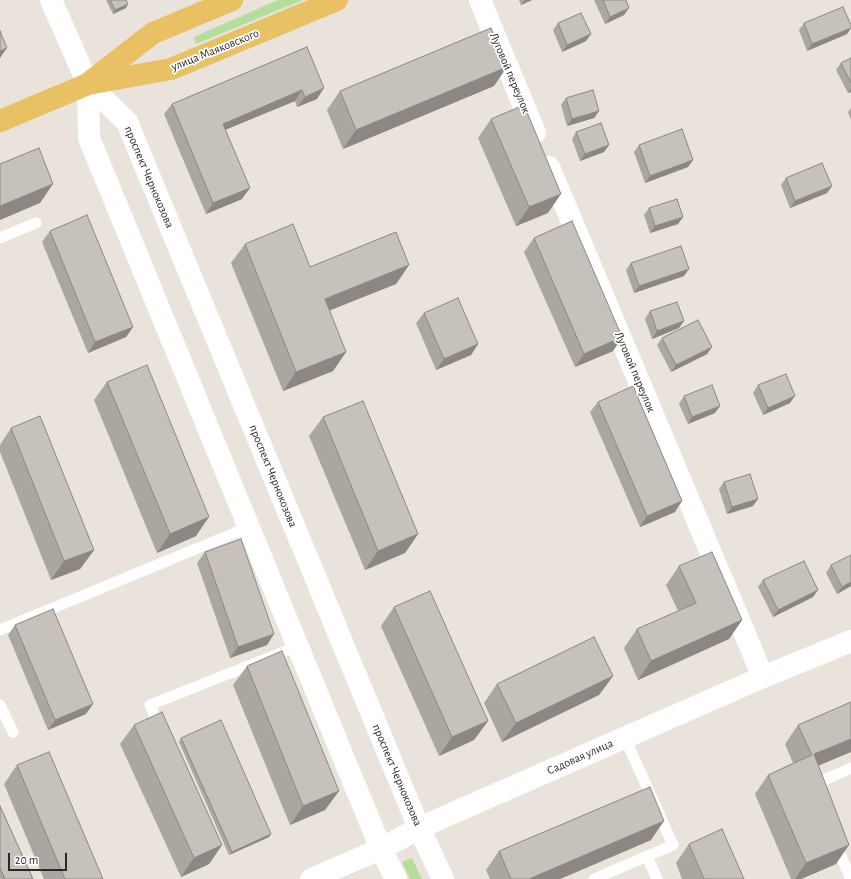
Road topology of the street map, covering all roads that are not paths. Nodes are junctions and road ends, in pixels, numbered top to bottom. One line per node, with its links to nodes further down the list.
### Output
1 (51, 0): 5 (street, проспект Чернокозова)
2 (232, 0): 5 (main road, улица Маяковского)
3 (337, 0): 5 (main road, улица Маяковского)
4 (480, 0): 13 (street, Луговой переулок)
5 (88, 84): 6 (main road, улица Маяковского); 9 (street, проспект Чернокозова); 20 (street, проспект Чернокозова)
6 (0, 121)
7 (36, 223): 8 (lane)
8 (0, 238)
9 (249, 527): 10 (lane); 12 (street, проспект Чернокозова)
10 (0, 630)
11 (851, 641): 13 (street, Садовая улица)
12 (298, 646): 17 (lane); 22 (street, проспект Чернокозова)
13 (763, 677): 16 (street, Садовая улица)
14 (0, 705): 15 (lane)
15 (13, 732)
16 (625, 738): 20 (street, Садовая улица); 23 (lane)
17 (166, 740)
18 (851, 768): 19 (lane)
19 (817, 800)
20 (419, 828): 22 (street, Садовая улица); 26 (street, проспект Чернокозова)
21 (832, 836): 29 (lane)
22 (381, 849): 24 (street, Садовая улица); 25 (street, проспект Чернокозова)
23 (647, 856): 27 (lane); 28 (lane)
24 (311, 879)
25 (396, 879)
26 (443, 879)
27 (594, 879)
28 (657, 879)
29 (851, 879)

